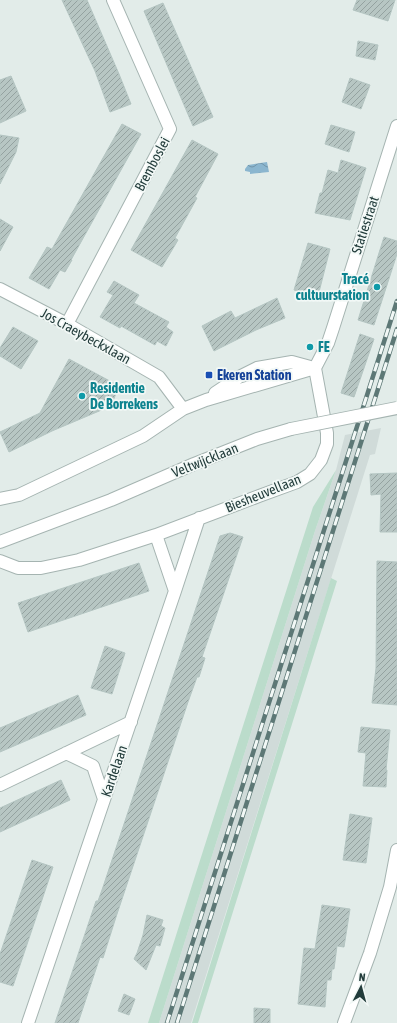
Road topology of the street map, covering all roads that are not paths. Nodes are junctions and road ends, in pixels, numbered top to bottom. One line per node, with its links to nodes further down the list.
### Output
1 (113, 0): 4 (street, Bremboslei)
2 (397, 126): 5 (street, Statiestraat)
3 (0, 289): 4 (street, Jos Craeybeckxlaan)
4 (67, 324): 7 (street, Jos Craeybeckxlaan)
5 (315, 368): 7 (street); 9 (street, Biesheuvellaan)
6 (397, 408): 11 (street, Veltwijcklaan, bridge)
7 (183, 409): 8 (street)
8 (0, 499)
9 (199, 518): 12 (street, Biesheuvellaan); 15 (street, Kardelaan)
10 (0, 534): 11 (street, Veltwijcklaan)
11 (20, 534): 13 (street, Veltwijcklaan)
12 (156, 535): 14 (street, Biesheuvellaan); 15 (street)
13 (0, 542)
14 (0, 560)
15 (175, 591): 16 (street, Kardelaan)
16 (131, 722): 17 (street); 19 (street, Kardelaan)
17 (66, 753): 18 (street); 19 (street)
18 (0, 785)
19 (104, 799): 21 (street, Kardelaan)
20 (397, 850): 22 (street)
21 (28, 1023)
22 (344, 1023)

